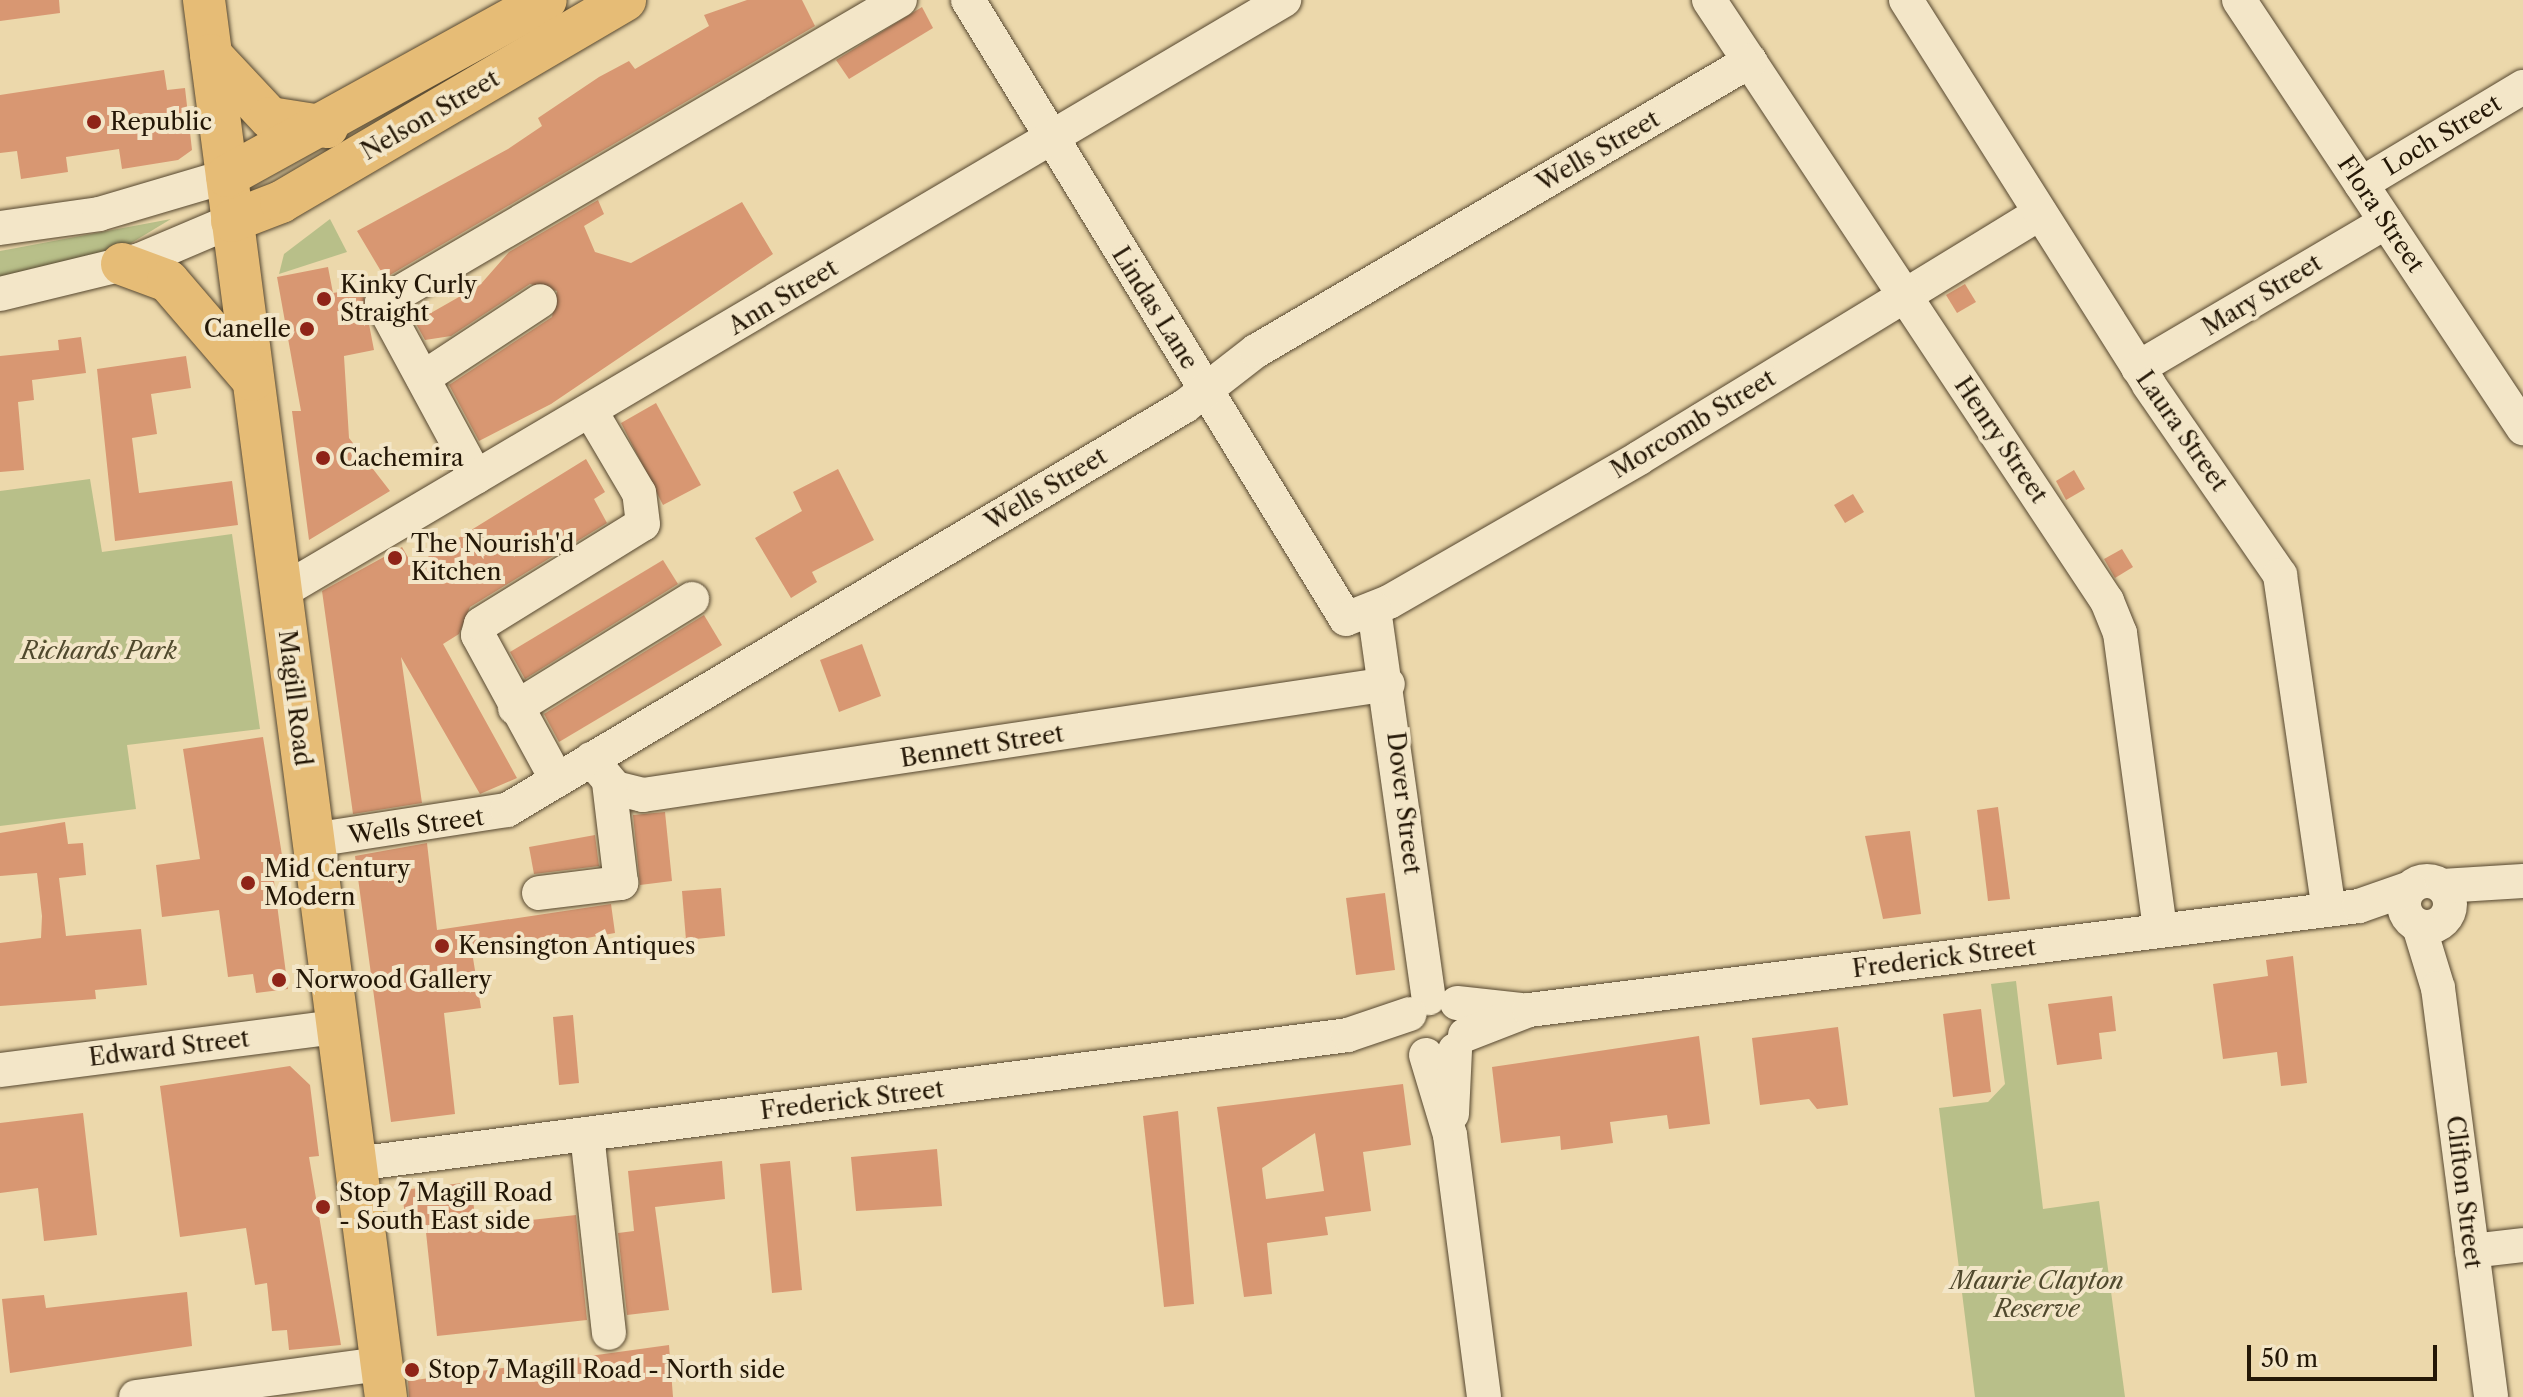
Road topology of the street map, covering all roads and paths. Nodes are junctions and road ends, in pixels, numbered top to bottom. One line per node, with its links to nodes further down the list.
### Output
1 (204, 0): 10 (main road, Magill Road)
2 (546, 0): 13 (main road, Nelson Street)
3 (625, 0): 18 (main road, Nelson Street)
4 (900, 0): 26 (street)
5 (968, 0): 14 (street, Lindas Lane)
6 (1284, 0): 14 (street, Ann Street)
7 (1709, 0): 11 (street, Henry Street)
8 (1906, 0): 17 (street, Laura Street)
9 (2239, 0): 16 (street, Flora Street)
10 (211, 55): 13 (main road); 15 (main road, Magill Road)
11 (1750, 61): 23 (street, Henry Street); 28 (street, Wells Street)
12 (2523, 87): 16 (street, Loch Street)
13 (327, 127): 15 (main road, Nelson Street)
14 (1051, 138): 28 (street, Lindas Lane); 29 (street, Ann Street)
15 (227, 176): 18 (main road, Magill Road); 20 (street)
16 (2361, 184): 19 (street, Flora Street)
17 (2040, 213): 23 (street, Morcomb Street); 25 (street, Laura Street)
18 (232, 221): 21 (street); 27 (main road, Magill Road)
19 (2386, 222): 25 (street, Mary Street); 30 (street, Flora Street)
20 (0, 228)
21 (122, 264): 22 (street); 27 (main road)
22 (0, 294)
23 (1905, 295): 34 (street, Morcomb Street); 45 (street, Henry Street)
24 (540, 301): 26 (street)
25 (2138, 368): 43 (street, Laura Street)
26 (423, 378): 31 (street)
27 (253, 380): 32 (main road, Magill Road)
28 (1205, 390): 35 (street, Lindas Lane); 38 (street, Wells Street)
29 (590, 410): 31 (street, Ann Street); 37 (street)
30 (2523, 428)
31 (476, 477): 32 (street, Ann Street)
32 (281, 592): 40 (main road, Magill Road)
33 (692, 599): 37 (street)
34 (1374, 609): 35 (street, Morcomb Street); 36 (street, Dover Street)
35 (1339, 617)
36 (1388, 684): 38 (street, Bennett Street); 47 (street, Dover Street)
37 (515, 708): 39 (street)
38 (600, 771): 39 (street, Wells Street); 42 (street)
39 (557, 780): 40 (street, Wells Street)
40 (313, 840): 46 (main road, Magill Road)
41 (2516, 882): 44 (street)
42 (539, 893)
43 (2344, 908): 44 (street, Frederick Street); 45 (street, Frederick Street)
44 (2430, 908): 52 (street, Clifton Street)
45 (2160, 930): 47 (street, Frederick Street)
46 (337, 1027): 48 (street, Edward Street); 50 (main road, Magill Road)
47 (1436, 1028): 49 (street, Frederick Street); 56 (street, Dover Street)
48 (0, 1070)
49 (587, 1134): 50 (street, Frederick Street); 53 (street)
50 (355, 1164): 54 (main road, Magill Road)
51 (2523, 1245): 52 (street)
52 (2472, 1251): 57 (street, Clifton Street)
53 (609, 1333)
54 (384, 1381): 55 (street)
55 (136, 1397)
56 (1484, 1397)
57 (2491, 1397)

